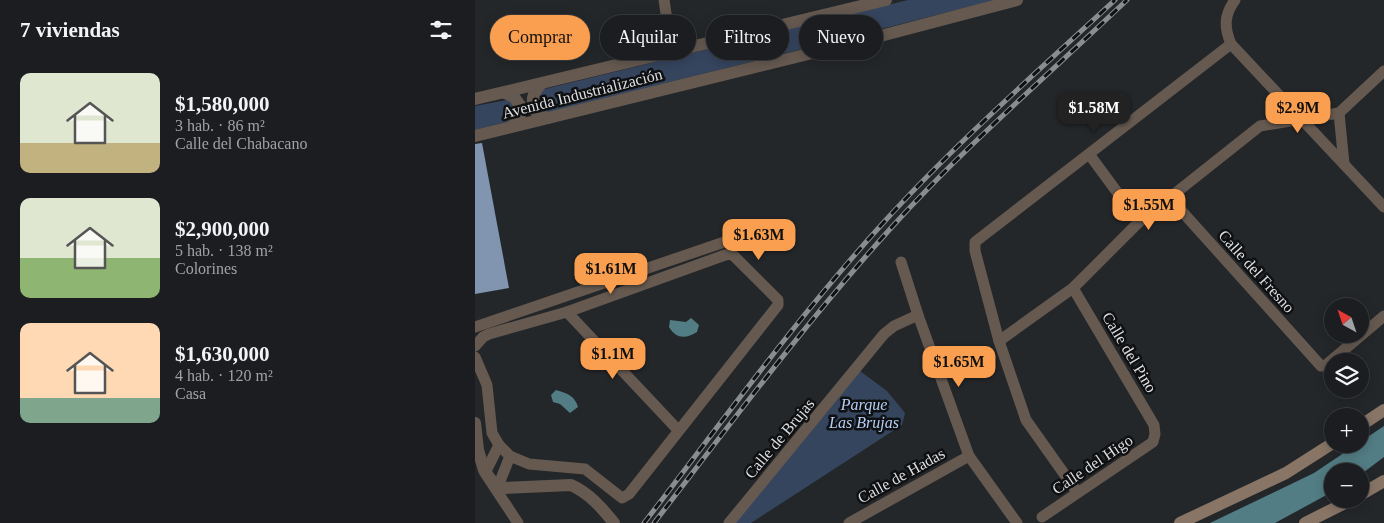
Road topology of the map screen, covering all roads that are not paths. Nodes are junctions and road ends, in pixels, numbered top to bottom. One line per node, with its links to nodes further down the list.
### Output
1 (665, 0): 6 (street)
2 (886, 0): 5 (street)
3 (1017, 0): 15 (street, Avenida Industrialización)
4 (1235, 0): 7 (street)
5 (862, 3): 8 (street)
6 (667, 15)
7 (1231, 44): 16 (street); 19 (street)
8 (696, 47)
9 (642, 60): 11 (street)
10 (1384, 71): 14 (street)
11 (541, 84): 12 (street); 15 (street)
12 (505, 93): 13 (street); 17 (street)
13 (475, 99)
14 (1339, 113): 16 (street); 20 (street)
15 (548, 118): 17 (street, Avenida Industrialización)
16 (1301, 118): 20 (street); 21 (street)
17 (511, 127): 18 (street, Avenida Industrialización)
18 (475, 136)
19 (1089, 154): 23 (street); 31 (street)
20 (1344, 164): 22 (street)
21 (1169, 197): 23 (street); 29 (street, Calle del Fresno)
22 (1384, 207)
23 (1139, 222): 26 (street)
24 (739, 237): 30 (street)
25 (901, 262): 28 (street)
26 (1073, 288): 31 (street); 38 (street, Calle del Pino)
27 (567, 312): 32 (street); 37 (street); 37 (street)
28 (918, 315): 42 (street); 53 (street, Calle de Brujas)
29 (1384, 316)
30 (475, 327)
31 (999, 340): 47 (street)
32 (475, 346)
33 (475, 357): 39 (street)
34 (1384, 410): 35 (main road)
35 (1369, 420)
36 (475, 422): 43 (street)
37 (678, 430): 41 (street)
38 (1155, 434): 47 (street, Calle del Higo)
39 (499, 445): 41 (street); 43 (street)
40 (1324, 449): 56 (main road)
41 (510, 456): 45 (street)
42 (969, 456): 50 (street); 54 (street, Calle de Hadas)
43 (485, 473): 45 (street); 52 (street)
44 (1384, 481): 46 (main road)
45 (499, 484): 51 (street)
46 (1369, 490)
47 (1077, 492): 49 (street, Calle del Higo)
48 (1335, 508): 57 (main road)
49 (1042, 517)
50 (1011, 521): 55 (street)
51 (610, 522)
52 (518, 523)
53 (729, 523)
54 (849, 523)
55 (1028, 523)
56 (1180, 523)
57 (1305, 523)

